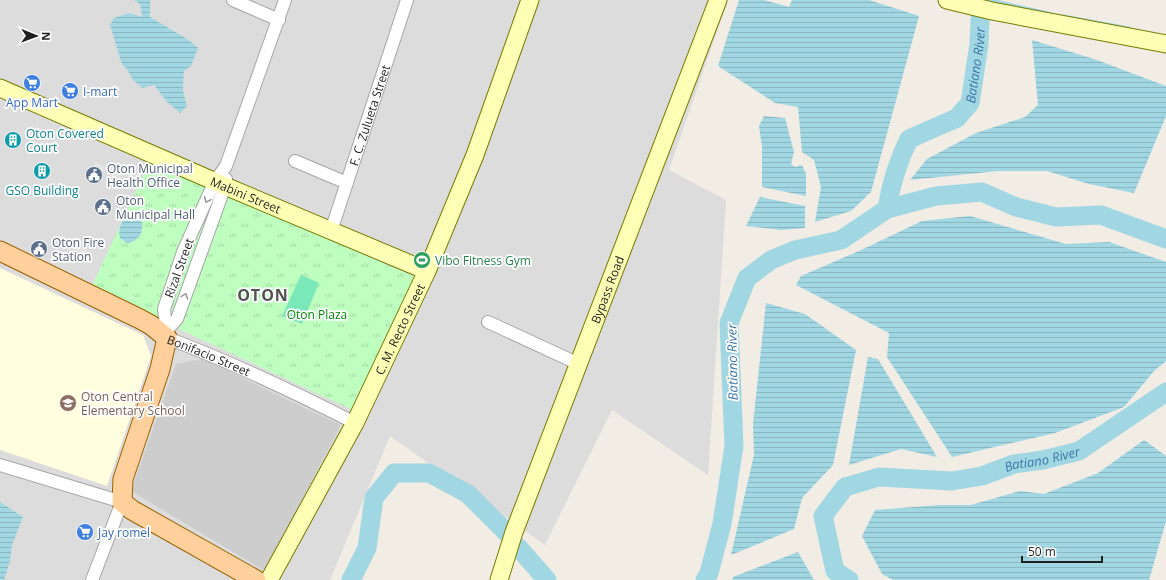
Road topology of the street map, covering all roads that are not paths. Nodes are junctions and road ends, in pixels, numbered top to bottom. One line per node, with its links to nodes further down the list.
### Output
1 (233, 0): 7 (street)
2 (285, 0): 7 (street, Rizal Street)
3 (408, 0): 12 (street, F. C. Zulueta Street)
4 (530, 0): 15 (street, C. M. Recto Street)
5 (718, 0): 18 (street, Bypass Road)
6 (947, 0): 8 (street)
7 (279, 20): 11 (street, Rizal Street)
8 (1166, 44)
9 (0, 88): 11 (street, Mabini Street)
10 (295, 161): 12 (street)
11 (220, 183): 13 (street, Mabini Street); 17 (street, Rizal Street, one-way to 11); 17 (street, Rizal Street, one-way to 17)
12 (347, 183): 13 (street, F. C. Zulueta Street)
13 (331, 231): 15 (street, Mabini Street)
14 (0, 251): 17 (main road, Bonifacio Street)
15 (427, 271): 19 (street, C. M. Recto Street)
16 (488, 322): 18 (street)
17 (167, 334): 19 (street, Bonifacio Street); 21 (main road, Rizal Street)
18 (579, 364): 25 (street, Bypass Road)
19 (355, 424): 24 (street, C. M. Recto Street)
20 (0, 465): 21 (street)
21 (122, 502): 22 (street); 23 (main road)
22 (92, 580)
23 (256, 580)
24 (269, 580)
25 (499, 580)

